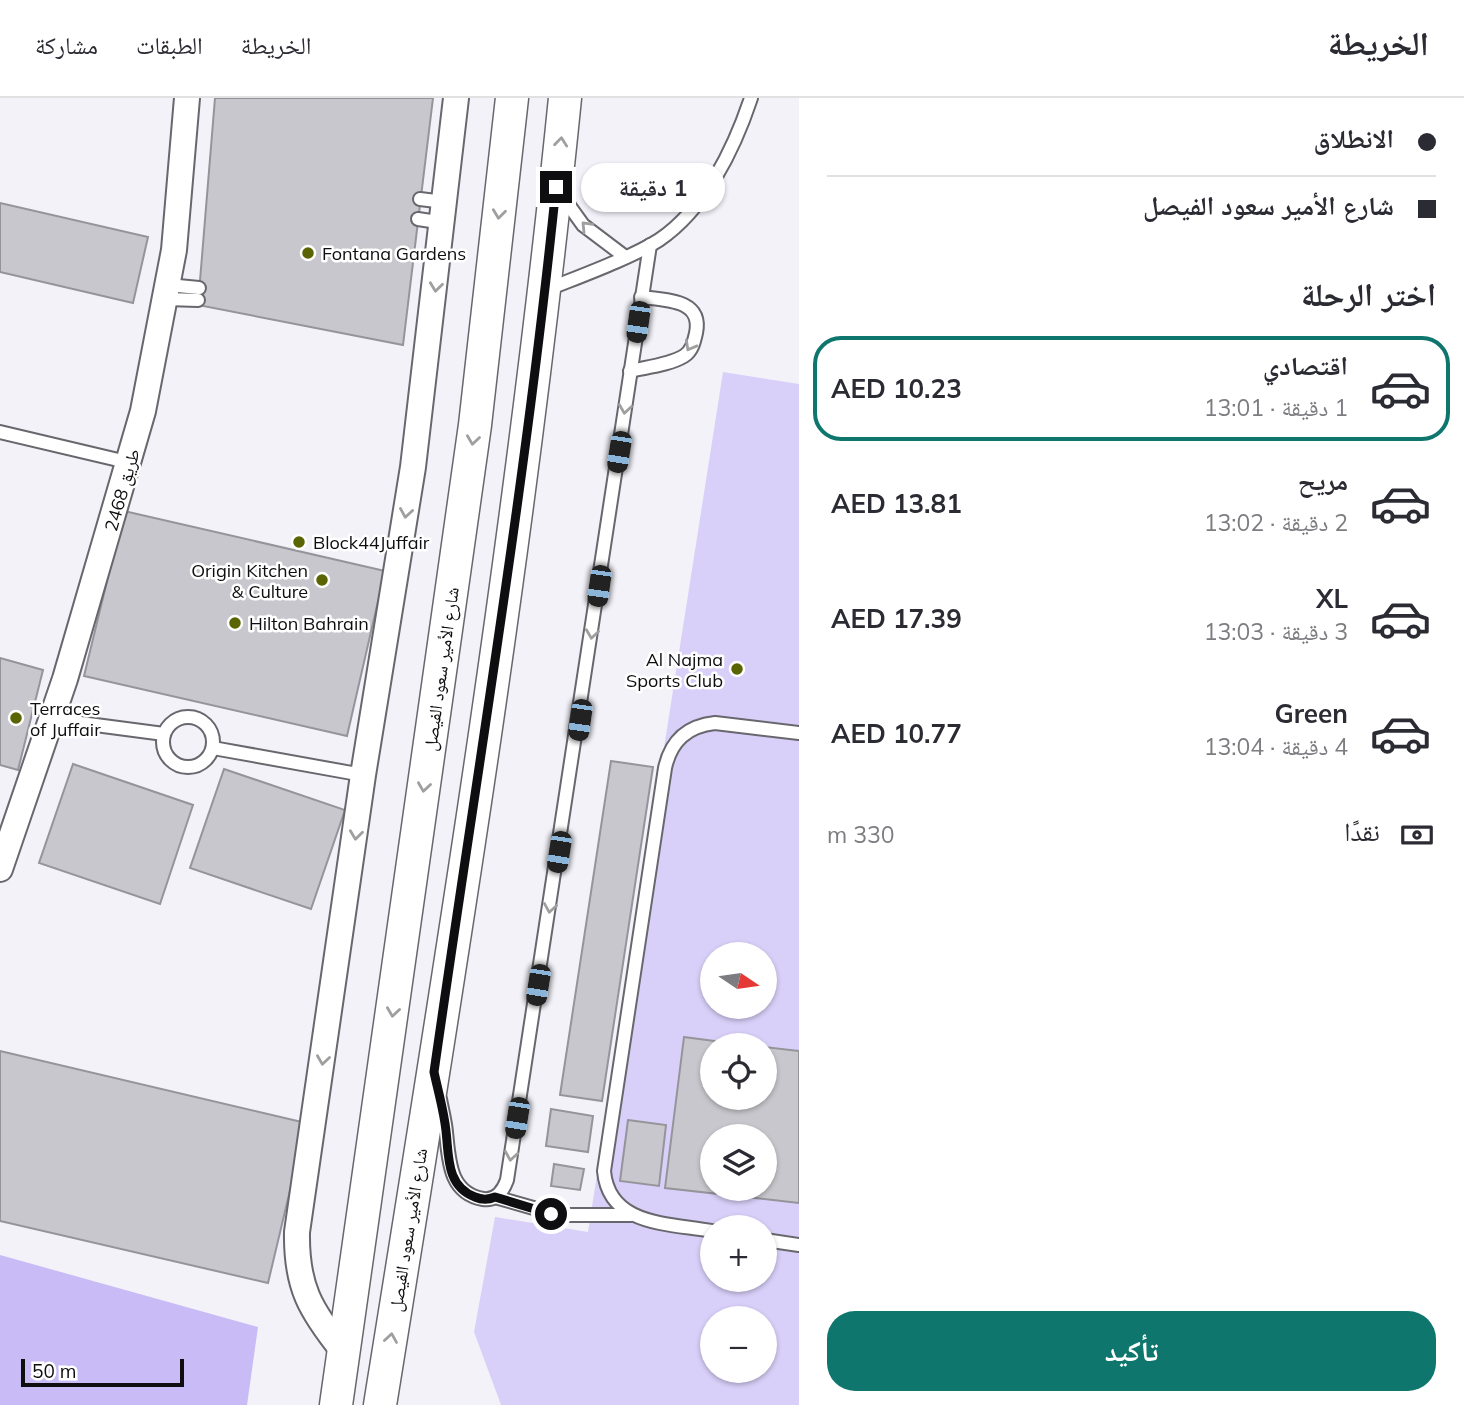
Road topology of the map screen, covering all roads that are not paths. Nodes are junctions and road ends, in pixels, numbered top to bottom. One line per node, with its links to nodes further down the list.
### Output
1 (187, 98): 12 (street, طريق 2468)
2 (456, 98): 7 (street)
3 (512, 98): 30 (street, شارع الأمير سعود الفيصل, one-way to 30)
4 (565, 98): 6 (street, شارع الأمير سعود الفيصل, one-way to 4)
5 (751, 98): 9 (lane)
6 (556, 187): 10 (lane, one-way to 6); 11 (street, شارع الأمير سعود الفيصل)
7 (436, 208): 8 (lane); 22 (street, one-way to 22)
8 (418, 219)
9 (650, 245): 10 (lane); 14 (lane)
10 (624, 256): 11 (lane)
11 (546, 290): 24 (street, شارع الأمير سعود الفيصل)
12 (167, 292): 13 (lane); 17 (street, طريق 2468)
13 (199, 294)
14 (642, 297): 15 (lane); 15 (lane, one-way to 15)
15 (630, 371): 25 (lane, one-way to 25)
16 (0, 432): 17 (lane)
17 (131, 463): 18 (street, طريق 2468)
18 (50, 719): 20 (lane); 23 (street, طريق 2468)
19 (799, 733): 26 (lane)
20 (164, 734): 21 (lane); 21 (lane)
21 (213, 748): 22 (lane)
22 (363, 775): 30 (street, one-way to 30)
23 (0, 869)
24 (434, 1072): 25 (lane); 32 (street, شارع الأمير سعود الفيصل, one-way to 24)
25 (495, 1197): 26 (lane)
26 (631, 1215): 27 (lane)
27 (700, 1229)
28 (777, 1242): 29 (lane)
29 (799, 1245)
30 (343, 1351): 31 (street, شارع الأمير سعود الفيصل)
31 (336, 1405)
32 (380, 1405)

